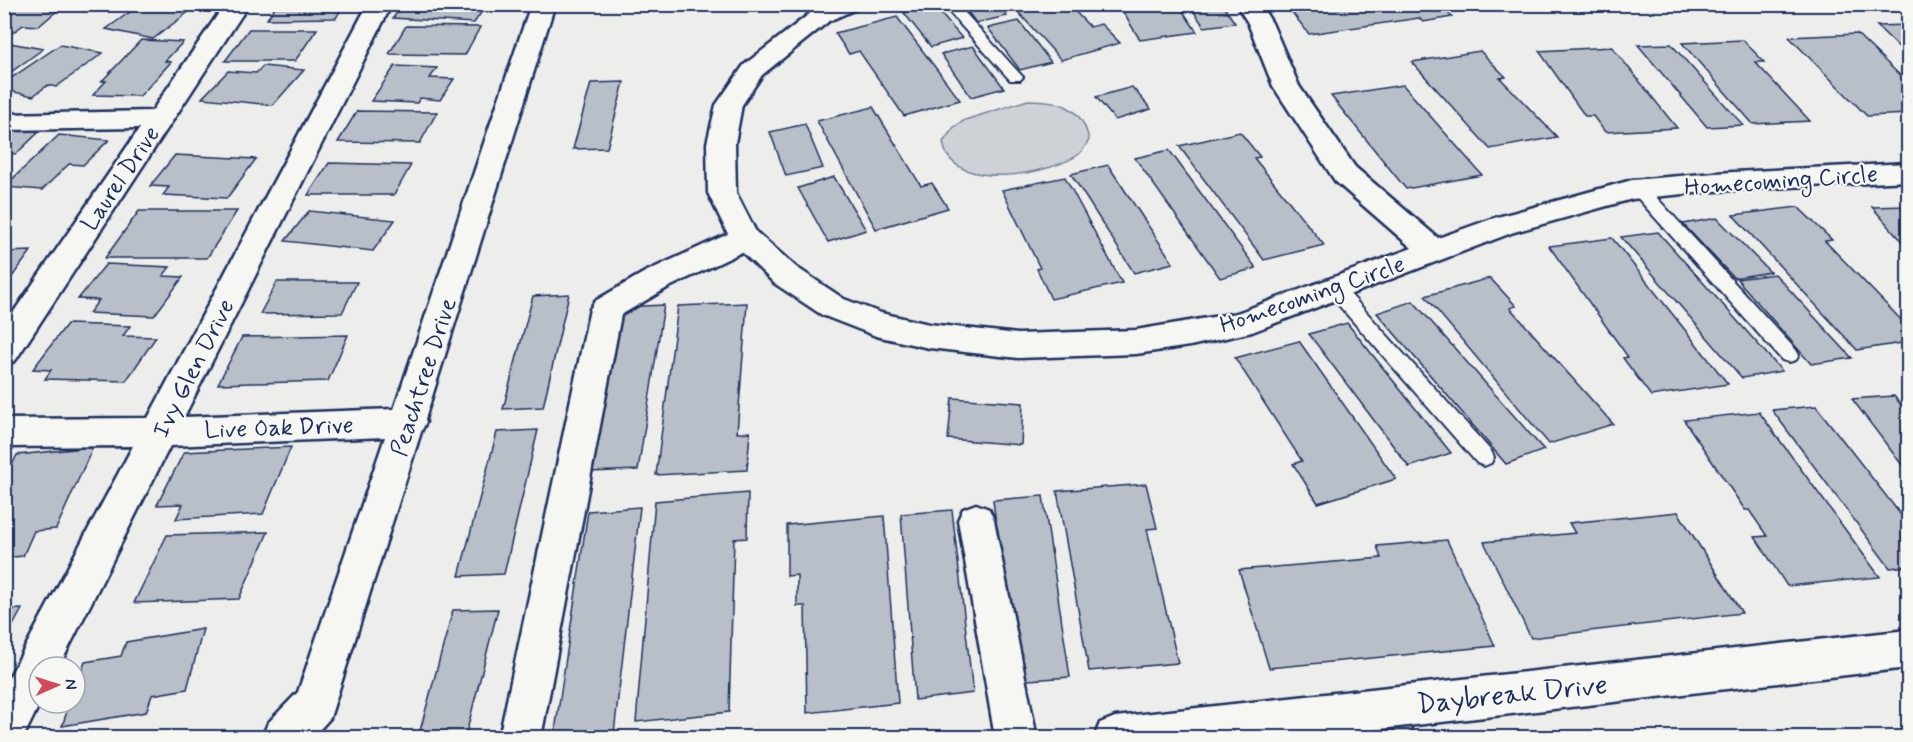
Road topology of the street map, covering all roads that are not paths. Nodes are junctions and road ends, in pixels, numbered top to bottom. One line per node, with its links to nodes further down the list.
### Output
1 (237, 4): 9 (street, Laurel Drive)
2 (380, 4): 19 (street, Ivy Glen Drive)
3 (543, 4): 18 (street, Peachtree Drive)
4 (848, 4): 7 (street, Homecoming Circle)
5 (949, 4): 8 (lane)
6 (1248, 4): 14 (street)
7 (809, 10): 13 (street, Homecoming Circle)
8 (1015, 77)
9 (160, 119): 10 (street); 16 (street, Laurel Drive)
10 (4, 122)
11 (1908, 172): 12 (street, Homecoming Circle)
12 (1640, 190): 14 (street, Homecoming Circle); 17 (lane)
13 (745, 238): 15 (street, Homecoming Circle); 26 (street)
14 (1434, 251): 15 (street, Homecoming Circle)
15 (1335, 289): 21 (lane)
16 (4, 352)
17 (1789, 355)
18 (409, 422): 19 (street, Live Oak Drive); 25 (street, Peachtree Drive)
19 (160, 432): 20 (street, Live Oak Drive); 24 (street, Ivy Glen Drive)
20 (4, 433)
21 (1484, 457)
22 (976, 520): 27 (street)
23 (1908, 649): 28 (street, Daybreak Drive)
24 (4, 731)
25 (282, 738)
26 (520, 738)
27 (1016, 738)
28 (1115, 738)

